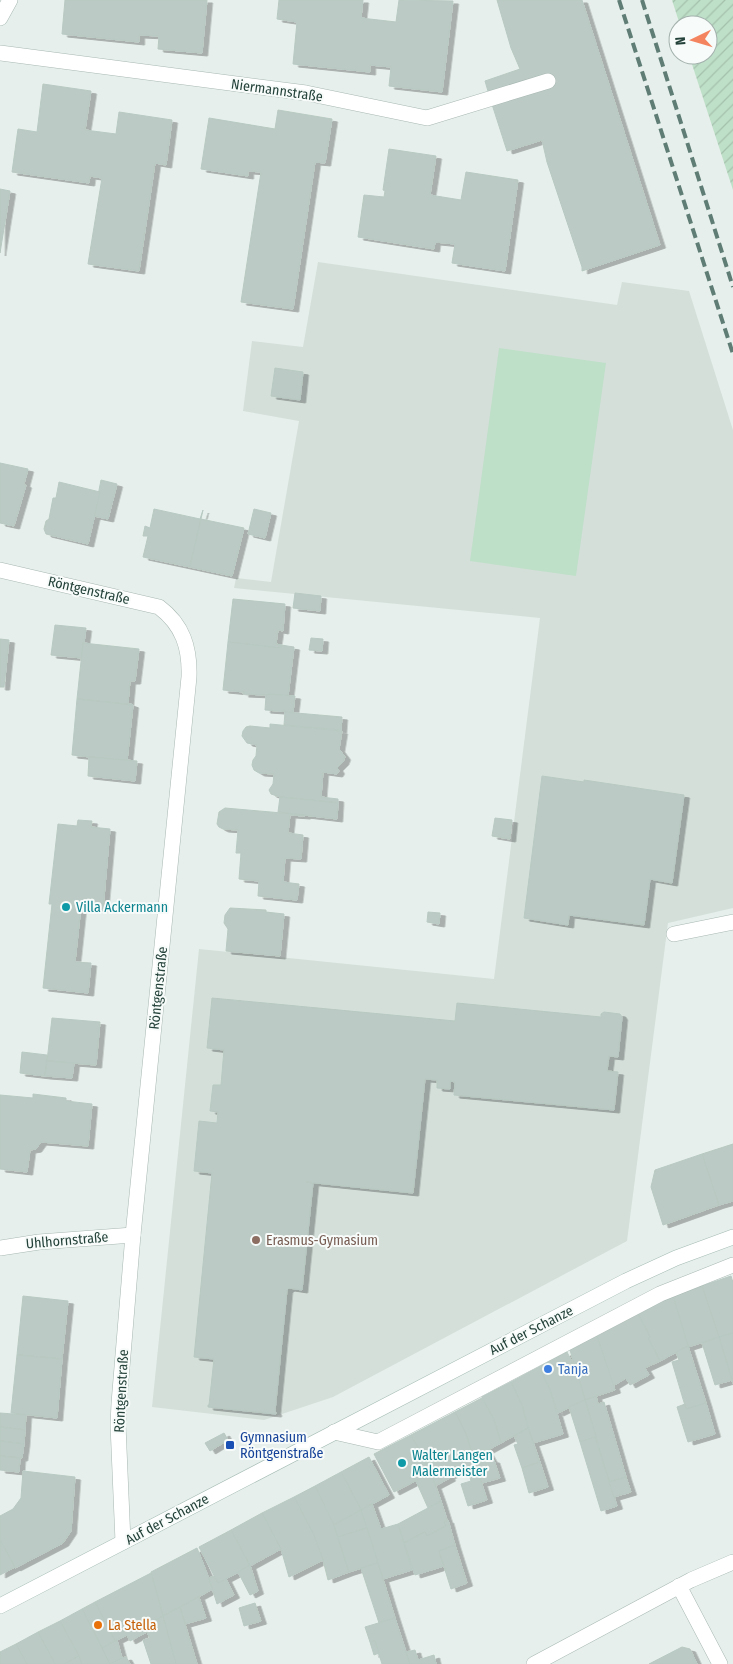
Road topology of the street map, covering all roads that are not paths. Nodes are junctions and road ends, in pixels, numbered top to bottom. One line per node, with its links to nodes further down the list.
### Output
1 (10, 0): 2 (street)
2 (0, 18)
3 (0, 53): 4 (street, Niermannstraße)
4 (548, 81)
5 (0, 570): 8 (street, Röntgenstraße)
6 (733, 922): 7 (street)
7 (674, 934)
8 (133, 1235): 10 (street, Uhlhornstraße); 13 (street, Röntgenstraße)
9 (733, 1237): 12 (street, Auf der Schanze)
10 (0, 1248)
11 (733, 1265): 12 (street, Auf der Schanze)
12 (334, 1432): 13 (street, Auf der Schanze)
13 (123, 1542): 16 (street, Auf der Schanze)
14 (733, 1562): 15 (street)
15 (679, 1586): 17 (street); 18 (street)
16 (0, 1606)
17 (534, 1664)
18 (720, 1664)

